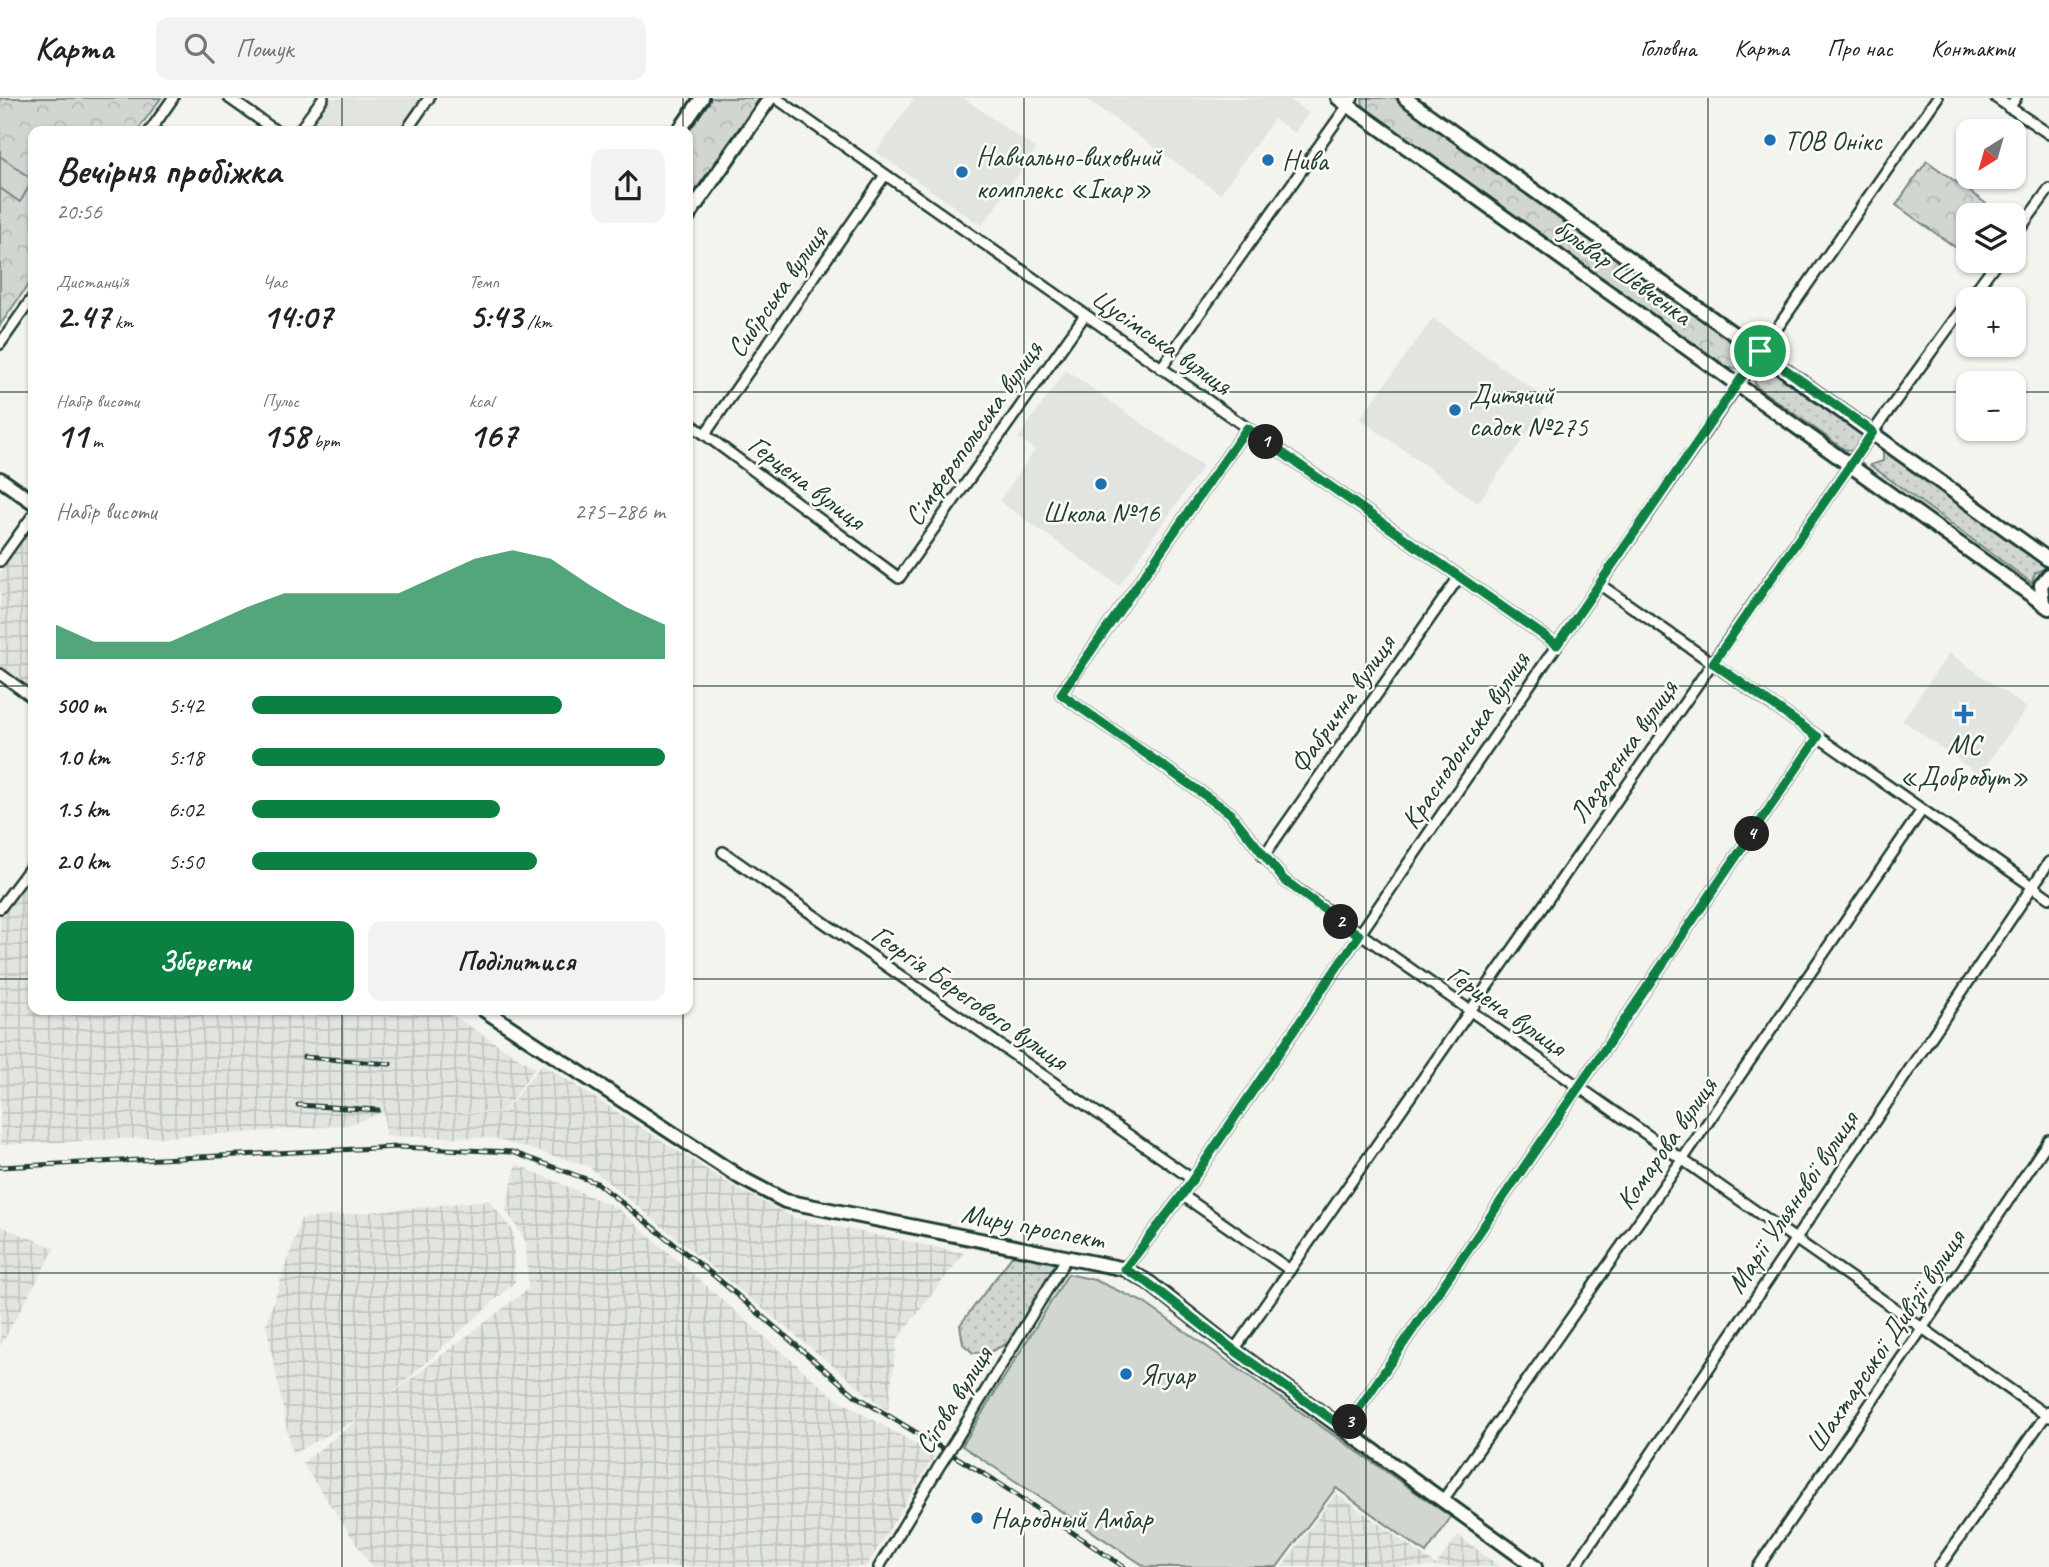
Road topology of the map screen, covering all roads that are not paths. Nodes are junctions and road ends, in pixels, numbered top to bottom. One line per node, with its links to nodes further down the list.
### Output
1 (173, 98): 14 (street)
2 (229, 98): 15 (street)
3 (323, 98): 16 (street)
4 (429, 98): 17 (street)
5 (702, 98): 18 (main road)
6 (770, 98): 22 (main road)
7 (776, 98): 20 (street, Цусімська вулиця)
8 (1405, 98): 28 (main road, бульвар Шевченка)
9 (1937, 98): 28 (street, Краснодонська вулиця)
10 (1996, 98): 13 (street)
11 (2016, 98): 13 (street)
12 (1347, 100): 29 (street); 30 (main road, бульвар Шевченка)
13 (2009, 108): 19 (street)
14 (153, 126)
15 (269, 126)
16 (303, 126)
17 (409, 126)
18 (682, 126)
19 (2049, 134)
20 (885, 175): 26 (street, Цусімська вулиця); 34 (street, Сибірська вулиця)
21 (2049, 189): 23 (street)
22 (693, 209)
23 (2026, 221)
24 (1988, 273): 33 (street, Лазаренка вулиця)
25 (28, 304): 27 (street)
26 (1085, 314): 29 (street, Цусімська вулиця); 43 (street, Сімферопольська вулиця)
27 (1, 341)
28 (1760, 351): 30 (street, Краснодонська вулиця); 33 (main road, бульвар Шевченка)
29 (1161, 368): 32 (street, Цусімська вулиця)
30 (1738, 383): 35 (main road, бульвар Шевченка); 44 (street, Краснодонська вулиця)
31 (693, 426): 34 (street, Герцена вулиця)
32 (1247, 428): 42 (street, Цусімська вулиця); 53 (street, Герцена вулиця)
33 (1873, 432): 35 (street, Лазаренка вулиця); 39 (main road, бульвар Шевченка)
34 (705, 434): 43 (street, Герцена вулиця)
35 (1851, 465): 45 (main road, бульвар Шевченка); 47 (street, Лазаренка вулиця)
36 (0, 479): 37 (main road)
37 (28, 499)
38 (28, 522): 40 (street)
39 (2049, 559)
40 (0, 561)
41 (2049, 575): 45 (main road)
42 (1459, 577): 46 (street, Цусімська вулиця); 53 (street, Фабрична вулиця)
43 (899, 578)
44 (1600, 584): 46 (street, Краснодонська вулиця); 47 (street)
45 (2046, 605)
46 (1557, 645): 59 (street, Краснодонська вулиця)
47 (1713, 663): 50 (street); 60 (street, Лазаренка вулиця)
48 (0, 674): 49 (street)
49 (28, 694)
50 (1818, 737): 51 (street); 62 (street)
51 (1922, 810): 56 (street); 64 (street, Комарова вулиця)
52 (723, 852): 65 (street, Георгія Берегового вулиця)
53 (1263, 857): 59 (street, Герцена вулиця)
54 (2049, 862): 56 (street, Марії Ульянової вулиця)
55 (28, 870): 58 (street)
56 (2032, 887): 57 (street); 67 (street, Марії Ульянової вулиця)
57 (2049, 898)
58 (0, 908)
59 (1359, 935): 60 (street, Герцена вулиця); 65 (street, Краснодонська вулиця)
60 (1469, 1012): 62 (street, Герцена вулиця); 70 (street, Лазаренка вулиця)
61 (492, 1015): 68 (main road, Миру проспект)
62 (1578, 1088): 64 (street, Герцена вулиця); 74 (street)
63 (2049, 1140): 71 (street, Шахтарської Дивізії вулиця)
64 (1682, 1160): 67 (street, Герцена вулиця); 75 (street, Комарова вулиця)
65 (1192, 1179): 66 (street, Краснодонська вулиця)
66 (1182, 1195): 69 (street, Краснодонська вулиця); 70 (street)
67 (1795, 1239): 71 (street, Герцена вулиця); 78 (street, Марії Ульянової вулиця)
68 (1067, 1257): 69 (main road, Миру проспект); 76 (street, Сігова вулиця, bridge)
69 (1125, 1269): 72 (main road, Миру проспект)
70 (1290, 1270): 72 (street, Лазаренка вулиця)
71 (1923, 1327): 73 (street, Герцена вулиця); 79 (street, Шахтарської Дивізії вулиця)
72 (1234, 1350): 74 (main road, Миру проспект)
73 (2048, 1414): 80 (street)
74 (1345, 1429): 75 (main road, Миру проспект)
75 (1443, 1500): 77 (main road, Миру проспект)
76 (879, 1567)
77 (1535, 1567)
78 (1575, 1567)
79 (1758, 1567)
80 (1939, 1567)

